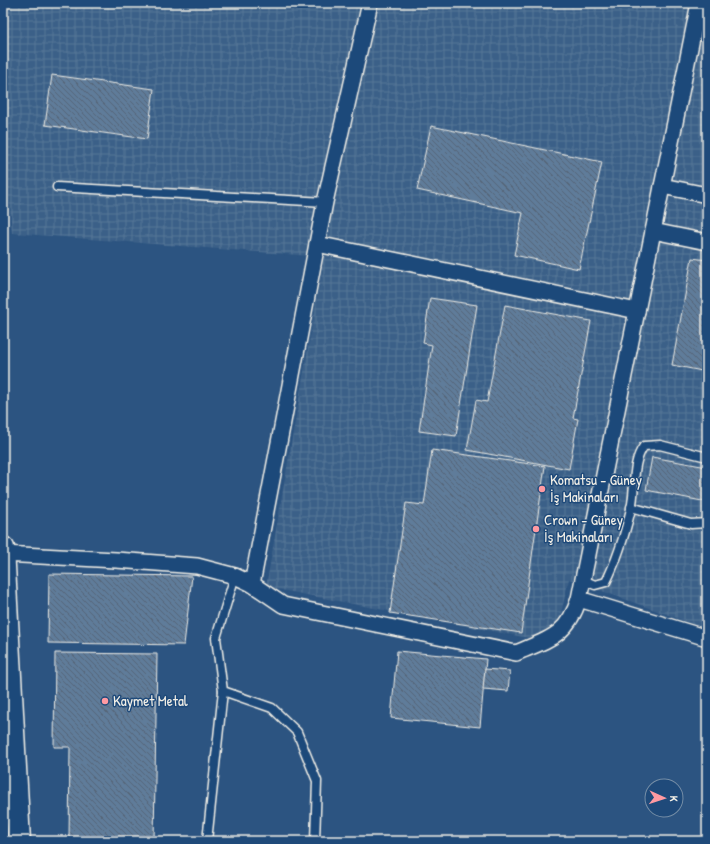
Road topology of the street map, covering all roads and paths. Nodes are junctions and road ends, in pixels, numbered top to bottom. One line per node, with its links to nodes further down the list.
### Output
1 (370, 3): 6 (street)
2 (699, 3): 4 (street)
3 (57, 186): 6 (lane)
4 (662, 186): 5 (street); 7 (street)
5 (707, 195)
6 (325, 202): 9 (street)
7 (653, 231): 8 (street); 10 (street)
8 (707, 242)
9 (317, 244): 10 (street); 18 (street)
10 (637, 311): 17 (street)
11 (707, 457): 12 (lane)
12 (631, 507): 13 (lane); 17 (lane)
13 (707, 523)
14 (3, 548): 15 (street)
15 (3, 554): 16 (street); 22 (street)
16 (235, 576): 18 (street); 21 (lane)
17 (583, 580): 19 (street)
18 (252, 584): 19 (street)
19 (579, 599): 20 (street)
20 (707, 638)
21 (223, 690): 23 (lane); 24 (lane)
22 (18, 841)
23 (207, 841)
24 (315, 841)

